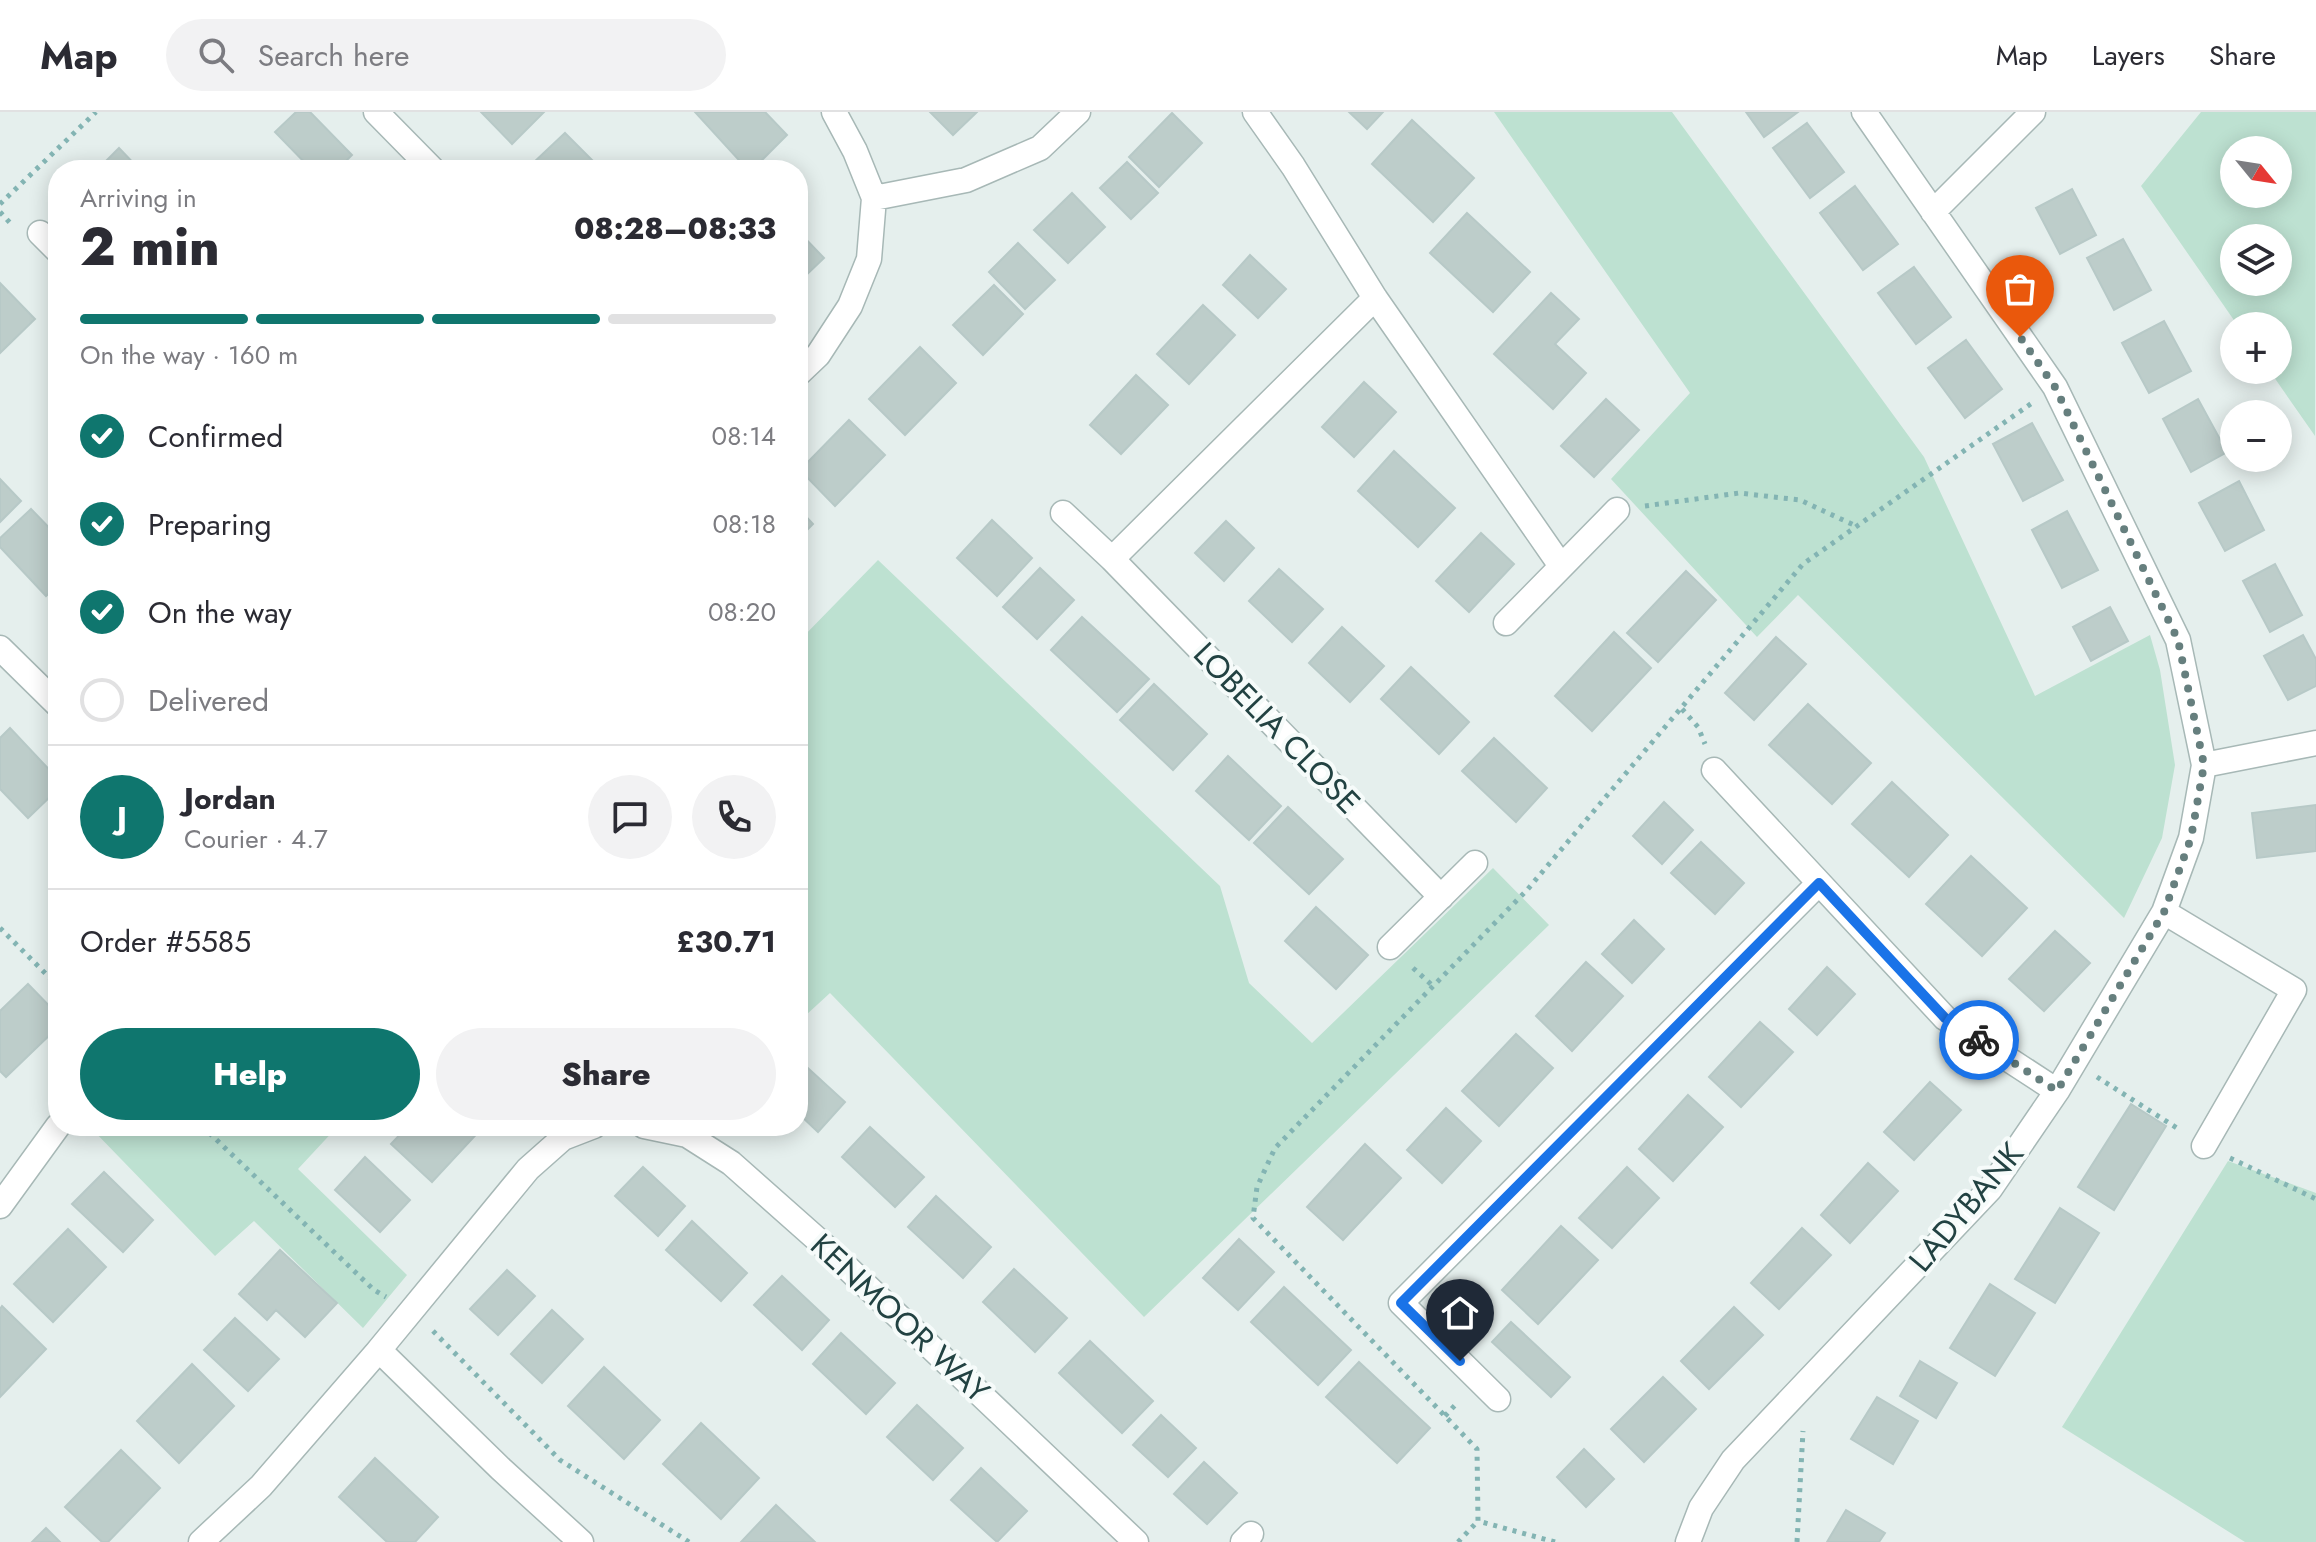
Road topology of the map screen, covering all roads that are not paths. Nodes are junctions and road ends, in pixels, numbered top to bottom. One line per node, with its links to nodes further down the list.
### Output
1 (376, 112): 7 (street)
2 (834, 112): 8 (street)
3 (1078, 112): 8 (street)
4 (1255, 112): 12 (street)
5 (1864, 112): 9 (street, LADYBANK)
6 (2033, 112): 9 (street)
7 (423, 160)
8 (874, 198): 13 (street)
9 (1933, 212): 22 (street, LADYBANK)
10 (40, 233): 11 (street)
11 (48, 241)
12 (1375, 298): 16 (street); 17 (street)
13 (808, 364)
14 (1617, 510): 17 (street)
15 (1063, 513): 16 (street, LOBELIA CLOSE)
16 (1112, 559): 26 (street, LOBELIA CLOSE)
17 (1561, 566): 18 (street)
18 (1506, 623)
19 (0, 648): 20 (street)
20 (48, 695)
21 (2316, 743): 22 (street)
22 (2204, 765): 27 (street, LADYBANK)
23 (1714, 770): 25 (street)
24 (1475, 863): 26 (street)
25 (1819, 883): 29 (street); 36 (street)
26 (1441, 897): 28 (street)
27 (2164, 912): 29 (street, LADYBANK); 33 (street)
28 (1390, 947)
29 (2057, 1091): 40 (street, LADYBANK)
30 (51, 1136): 34 (street)
31 (568, 1136): 35 (street)
32 (689, 1136): 39 (street, KENMOOR WAY)
33 (2204, 1146)
34 (0, 1206)
35 (379, 1350): 37 (street); 38 (street)
36 (1498, 1399)
37 (201, 1542)
38 (581, 1542)
39 (1136, 1542)
40 (1688, 1542)

